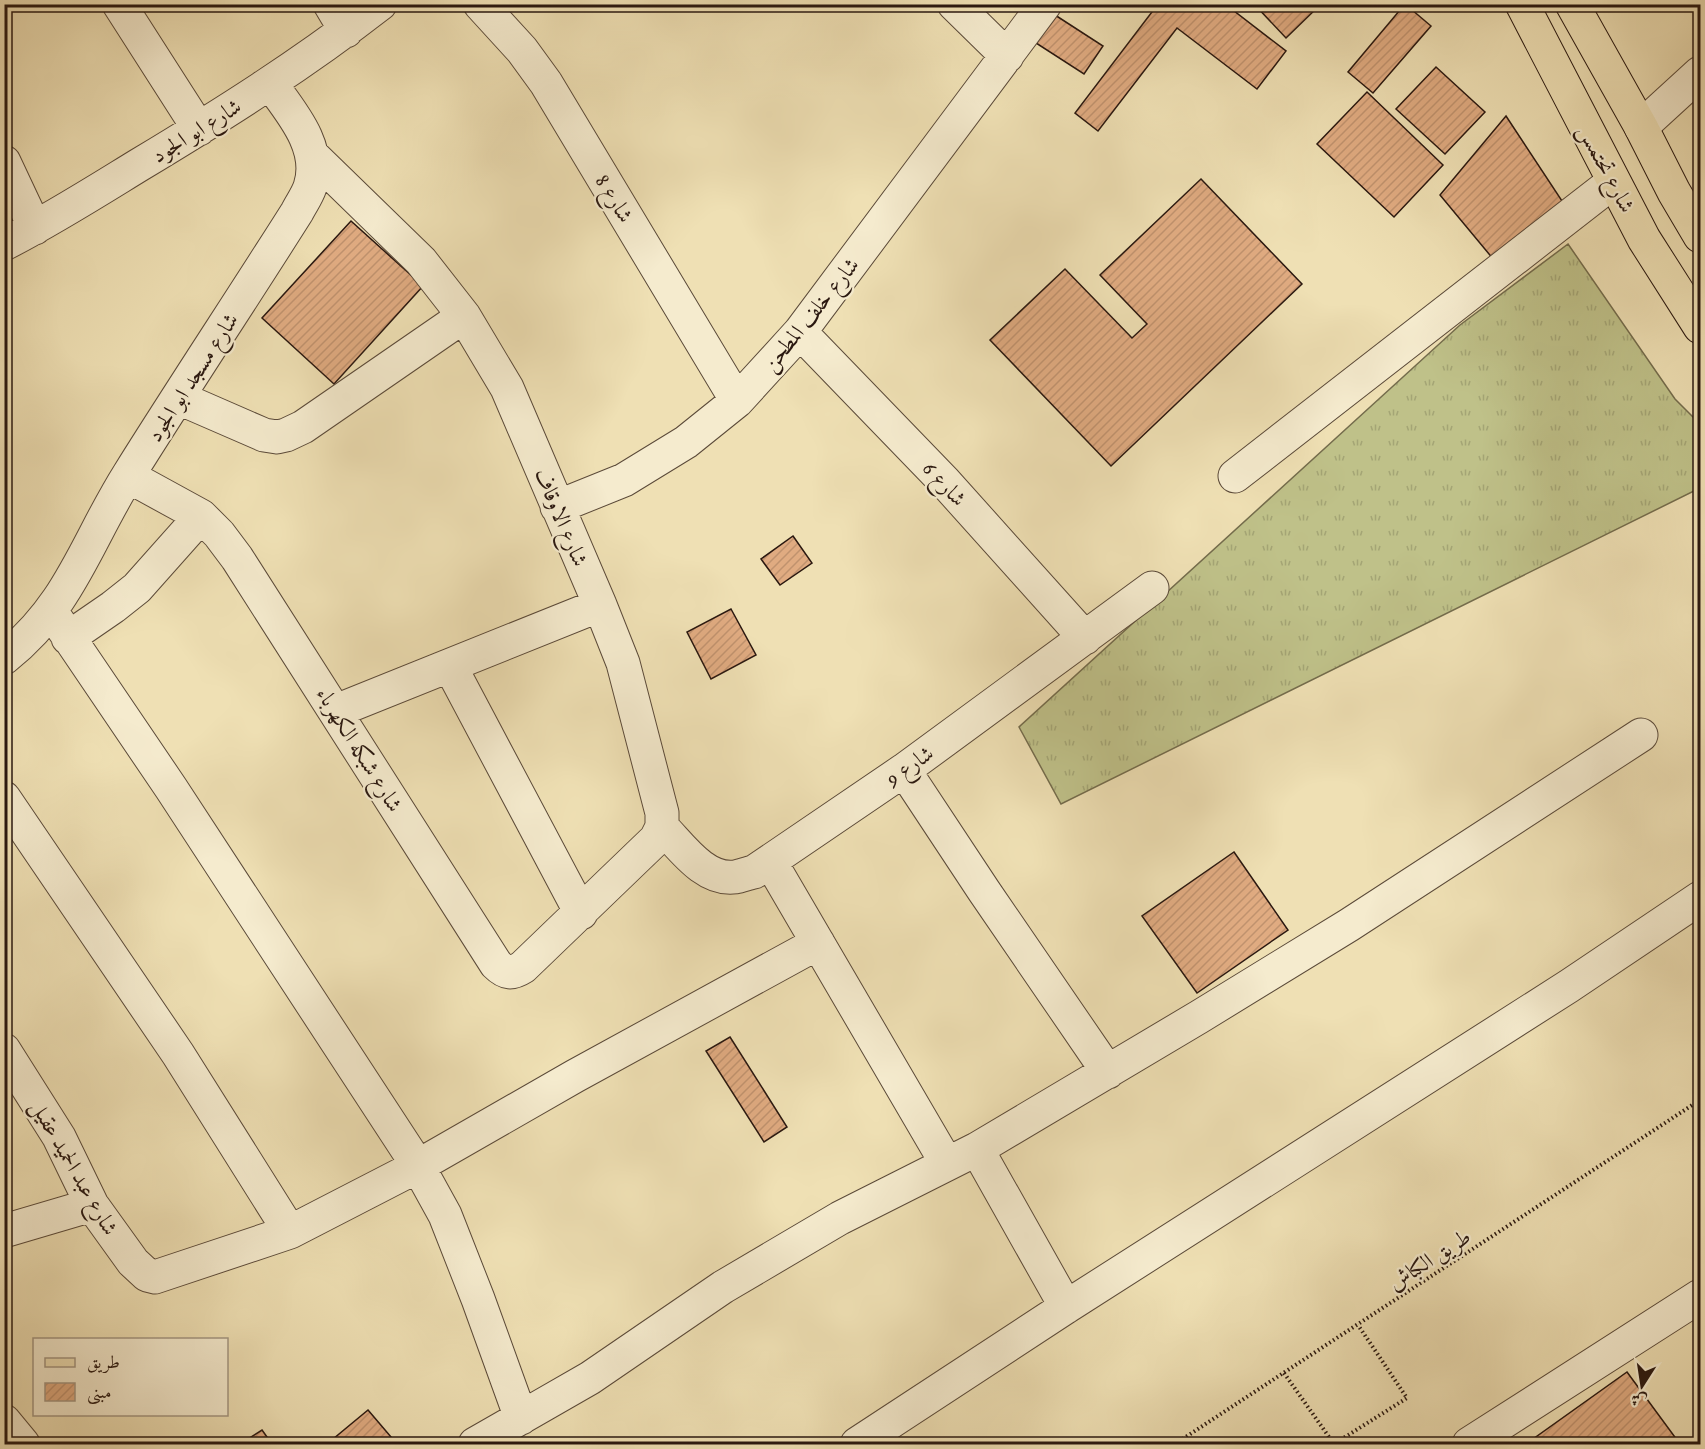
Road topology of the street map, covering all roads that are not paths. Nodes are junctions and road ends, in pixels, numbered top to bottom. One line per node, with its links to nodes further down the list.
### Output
1 (118, 4): 13 (street)
2 (380, 4): 8 (street, شارع ابو الجود)
3 (480, 4): 24 (street, شارع 8)
4 (954, 4): 9 (street)
5 (1045, 4): 9 (street, شارع خلف المطحن)
6 (1522, 4): 16 (main road, شارع تحتمس)
7 (1572, 4): 12 (main road)
8 (338, 18): 11 (street, شارع ابو الجود)
9 (1007, 56): 22 (street, شارع خلف المطحن)
10 (1701, 73): 12 (street)
11 (270, 82): 13 (street, شارع ابو الجود); 14 (street, شارع مسجد ابو الجود)
12 (1641, 128): 18 (main road)
13 (199, 129): 17 (street, شارع ابو الجود)
14 (312, 155): 20 (street, شارع الاوقاف); 23 (street, شارع مسجد ابو الجود)
15 (4, 162): 17 (street)
16 (1613, 182): 21 (main road, شارع تحتمس); 26 (street)
17 (35, 228): 19 (street, شارع ابو الجود)
18 (1701, 236)
19 (4, 244)
20 (464, 316): 23 (street); 27 (street, شارع الاوقاف)
21 (1701, 327)
22 (800, 332): 24 (street, شارع خلف المطحن); 32 (street, شارع 6)
23 (179, 398): 25 (street, شارع مسجد ابو الجود)
24 (737, 401): 27 (street, شارع خلف المطحن)
25 (128, 476): 28 (street, شارع شبكه الكهرباء); 31 (street, شارع مسجد ابو الجود)
26 (1235, 476)
27 (557, 507): 30 (street, شارع الاوقاف)
28 (201, 516): 31 (street); 35 (street, شارع شبكه الكهرباء)
29 (1152, 588): 32 (street, شارع 9)
30 (600, 605): 34 (street); 39 (street, شارع الاوقاف)
31 (60, 625): 33 (street, شارع مسجد ابو الجود); 48 (street)
32 (1085, 638): 37 (street, شارع 9)
33 (4, 658)
34 (450, 666): 35 (street); 42 (street)
35 (336, 711): 42 (street, شارع شبكه الكهرباء)
36 (1641, 735): 45 (street)
37 (904, 770): 40 (street, شارع 9); 45 (street)
38 (4, 798): 51 (street)
39 (662, 827): 40 (street, شارع 9); 42 (street)
40 (770, 861): 43 (street)
41 (1701, 898): 53 (street)
42 (581, 913)
43 (819, 943): 47 (street); 48 (street)
44 (4, 1050): 49 (street, شارع عبد الحميد عقيل)
45 (1108, 1072): 46 (street)
46 (977, 1149): 47 (street); 53 (street)
47 (947, 1164): 54 (street)
48 (418, 1166): 51 (street); 54 (street)
49 (92, 1205): 50 (street); 51 (street, شارع عبد الحميد عقيل)
50 (4, 1231)
51 (290, 1232)
52 (1701, 1296): 59 (street)
53 (1066, 1307): 58 (street)
54 (520, 1418): 57 (street)
55 (4, 1421): 56 (street)
56 (23, 1444)
57 (475, 1444)
58 (857, 1444)
59 (1469, 1444)

